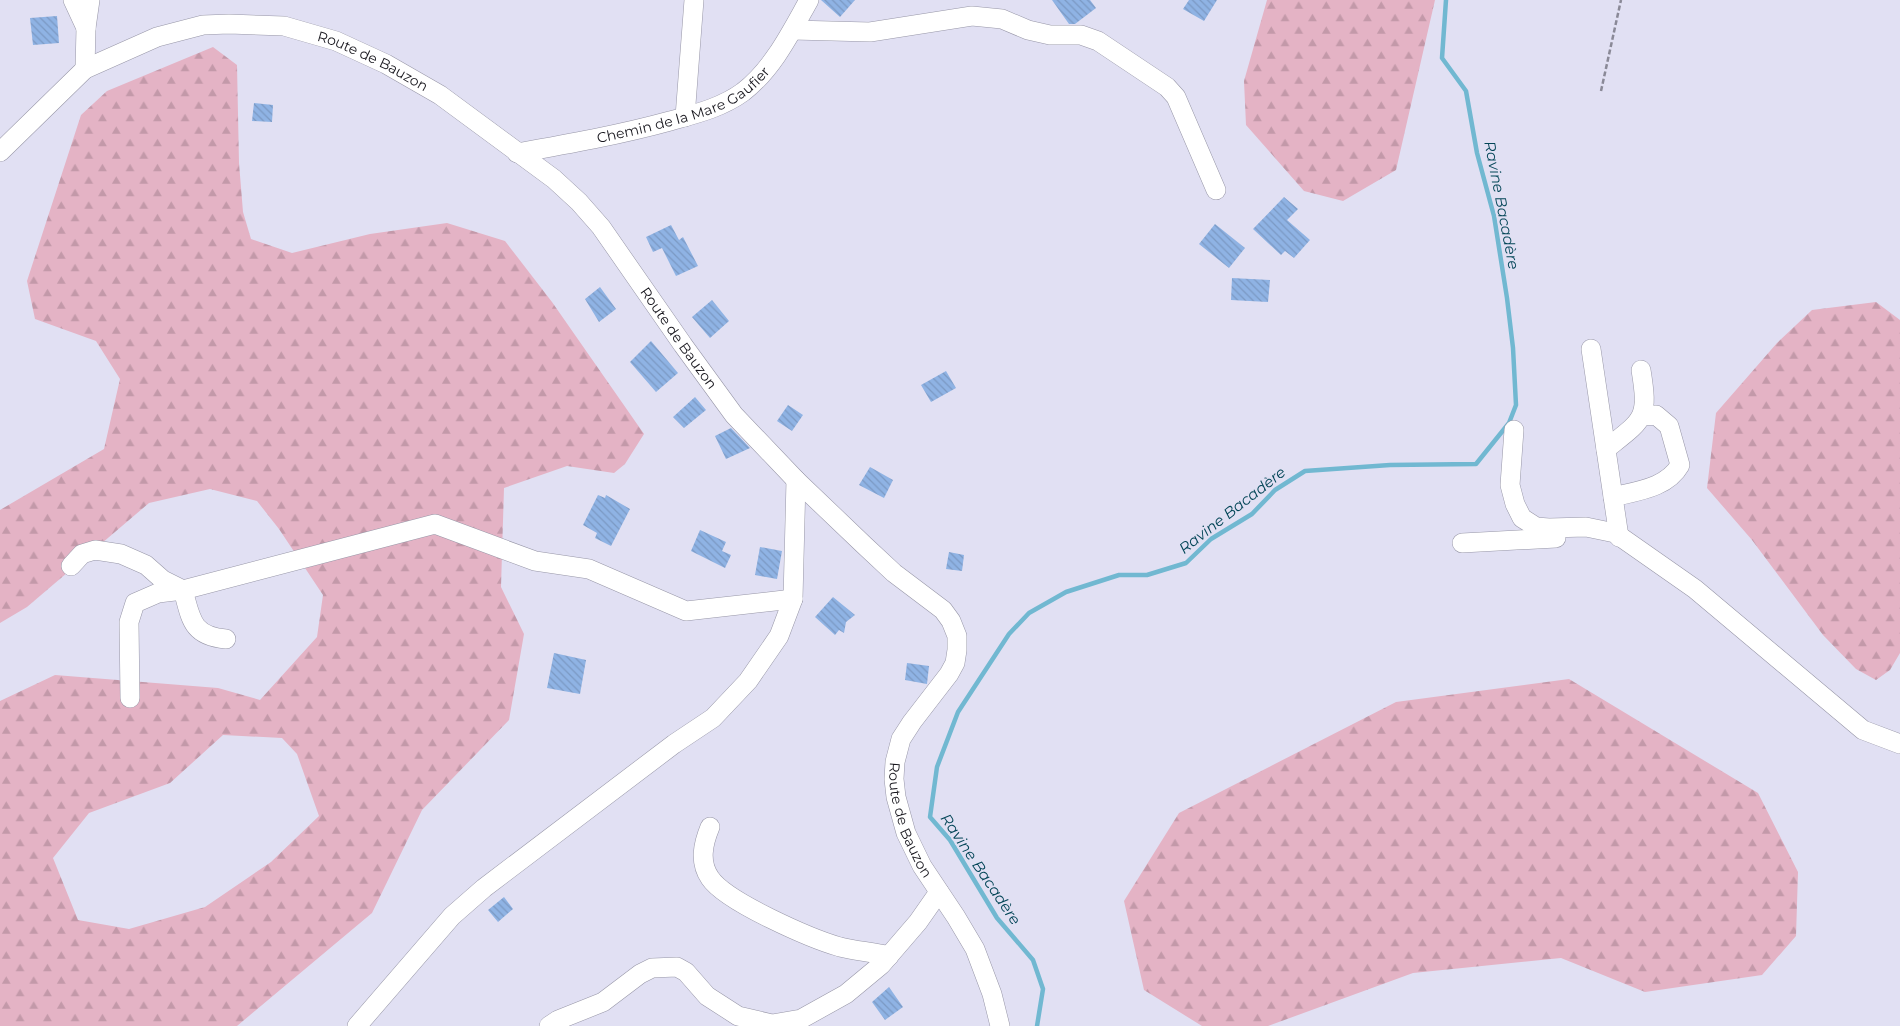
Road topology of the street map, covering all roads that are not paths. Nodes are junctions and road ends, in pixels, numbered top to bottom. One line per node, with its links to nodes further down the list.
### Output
1 (73, 0): 5 (street)
2 (90, 0): 5 (street)
3 (694, 0): 8 (street)
4 (809, 0): 6 (street, Chemin de la Mare Gaufier)
5 (86, 28): 7 (street)
6 (793, 30): 8 (street, Chemin de la Mare Gaufier); 11 (street)
7 (85, 69): 9 (street, Route de Bauzon); 10 (street, Route de Bauzon)
8 (685, 117): 10 (street, Chemin de la Mare Gaufier)
9 (0, 152)
10 (517, 153): 17 (street, Route de Bauzon)
11 (1216, 190)
12 (1591, 349): 16 (street)
13 (1641, 370): 14 (street)
14 (1643, 416): 16 (street); 18 (street)
15 (1514, 430): 19 (street)
16 (1606, 449): 18 (street)
17 (796, 480): 23 (street); 28 (street, Route de Bauzon)
18 (1614, 497): 19 (street)
19 (1617, 535): 20 (street); 26 (street)
20 (1462, 543)
21 (71, 566): 22 (street)
22 (183, 590): 23 (street); 24 (street); 25 (street)
23 (793, 599): 31 (street)
24 (226, 639)
25 (130, 698)
26 (1900, 744)
27 (710, 827): 29 (street)
28 (939, 892): 29 (street); 33 (street, Route de Bauzon)
29 (889, 956): 30 (street)
30 (735, 1021): 32 (street)
31 (357, 1026)
32 (549, 1026)
33 (1000, 1026)

